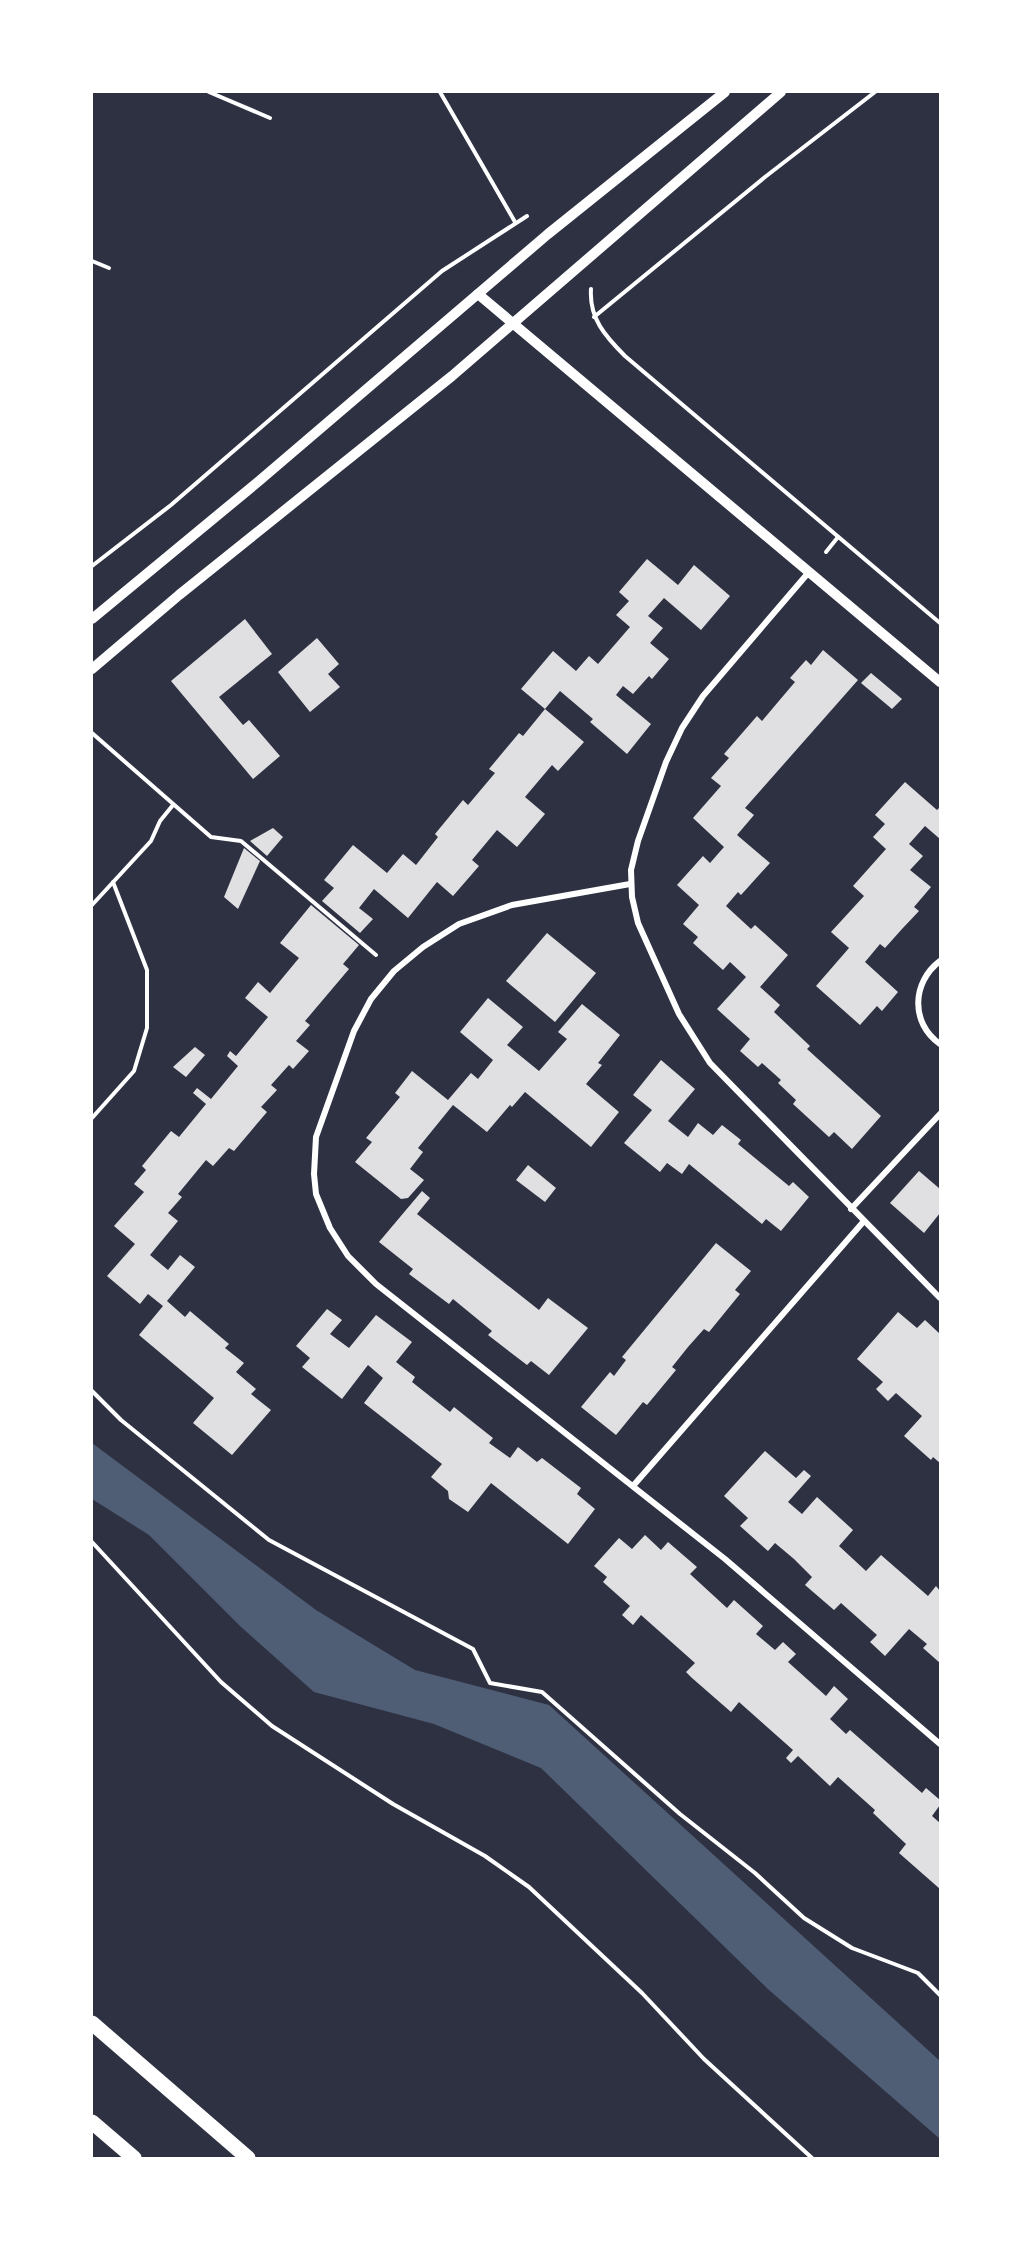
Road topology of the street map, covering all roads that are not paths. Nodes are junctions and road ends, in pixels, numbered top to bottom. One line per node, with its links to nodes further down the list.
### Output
1 (725, 92): 3 (street)
2 (781, 92): 4 (street)
3 (478, 294): 4 (street); 6 (street)
4 (512, 323): 5 (street); 7 (street)
5 (810, 571): 8 (street); 9 (street)
6 (92, 619)
7 (92, 669)
8 (940, 682)
9 (630, 884): 13 (street); 16 (street)
10 (940, 961): 11 (street)
11 (940, 1044)
12 (940, 1114): 13 (street)
13 (851, 1209): 14 (street)
14 (864, 1221): 15 (street); 16 (street)
15 (940, 1298)
16 (633, 1485): 17 (street)
17 (940, 1744)
18 (92, 2023): 22 (main road)
19 (92, 2122): 20 (street); 21 (main road)
20 (128, 2158)
21 (134, 2158)
22 (248, 2158)

